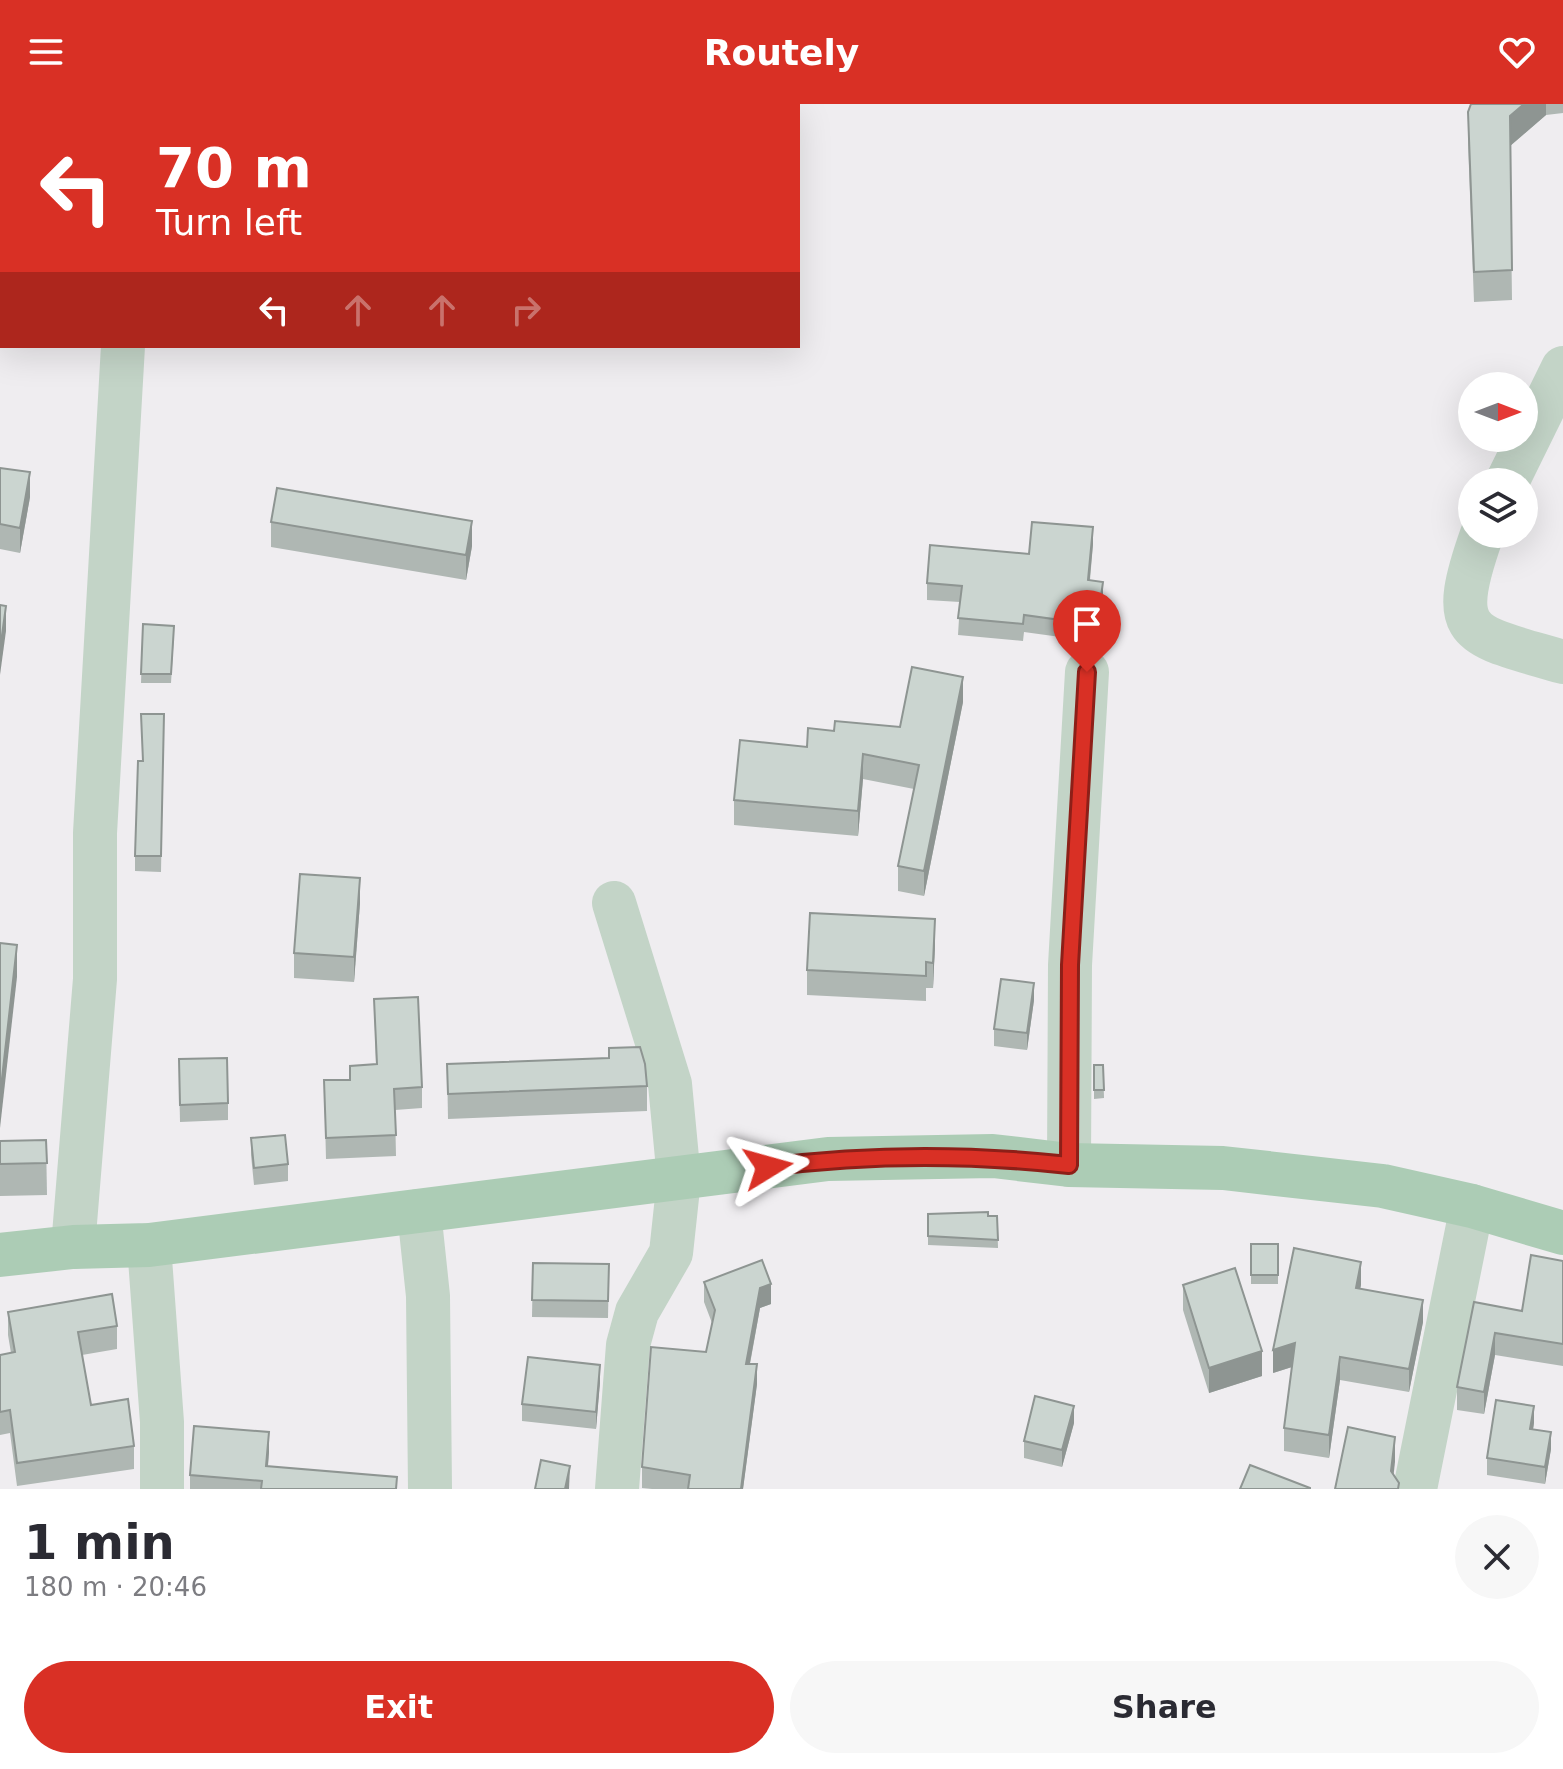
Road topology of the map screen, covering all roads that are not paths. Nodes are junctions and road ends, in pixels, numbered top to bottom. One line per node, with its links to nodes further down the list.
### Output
1 (123, 348): 14 (street)
2 (1563, 368): 3 (street)
3 (1514, 468)
4 (1478, 548): 5 (street)
5 (1563, 662)
6 (1087, 672): 8 (street)
7 (614, 903): 9 (street)
8 (1069, 1165): 9 (main road); 10 (main road)
9 (679, 1179): 11 (main road); 18 (street)
10 (1472, 1206): 12 (main road); 19 (street)
11 (419, 1211): 13 (main road); 17 (street)
12 (1563, 1233)
13 (149, 1245): 14 (main road); 16 (street)
14 (73, 1247): 15 (main road)
15 (0, 1255)
16 (162, 1489)
17 (430, 1489)
18 (617, 1489)
19 (1415, 1489)

